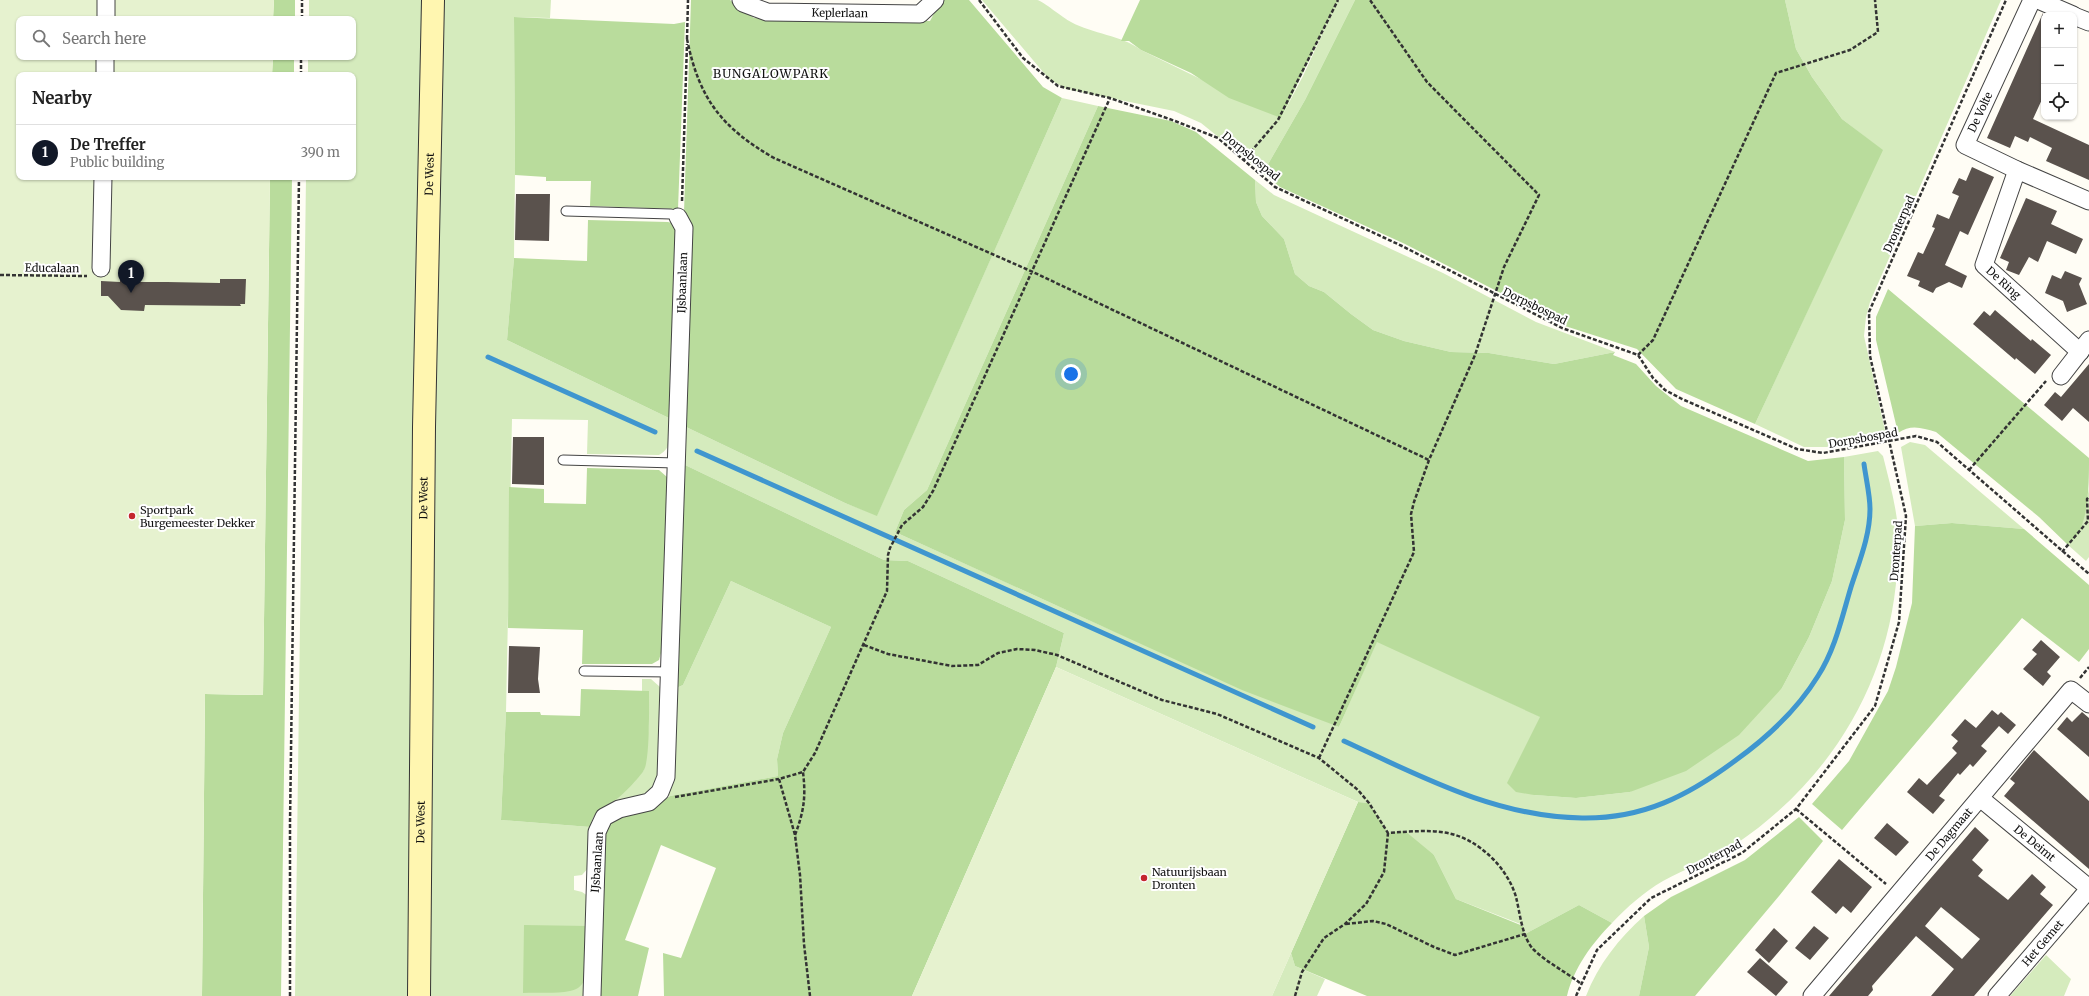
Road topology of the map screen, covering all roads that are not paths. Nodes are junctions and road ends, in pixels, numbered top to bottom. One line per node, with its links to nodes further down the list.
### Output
1 (106, 0): 8 (street)
2 (433, 0): 28 (main road, De West)
3 (741, 0): 4 (street, Keplerlaan)
4 (935, 0)
5 (2032, 0): 13 (street, De Volte)
6 (2038, 0): 7 (street)
7 (2066, 12)
8 (106, 16)
9 (2077, 17): 10 (street)
10 (2089, 22)
11 (105, 60): 12 (street)
12 (105, 72)
13 (2017, 170): 15 (street, De Volte); 19 (street, De Ring)
14 (103, 180): 18 (street)
15 (2089, 201)
16 (566, 212): 17 (lane)
17 (678, 217): 22 (street, IJsbaanlaan)
18 (101, 268)
19 (2085, 346): 20 (street, De Ring)
20 (2055, 376)
21 (563, 460): 22 (lane)
22 (676, 463): 24 (street, IJsbaanlaan)
23 (584, 671): 24 (lane)
24 (670, 672): 29 (street, IJsbaanlaan)
25 (2089, 704): 26 (street, De Dagmaat)
26 (1980, 798): 27 (street, De Deimt); 30 (street, De Dagmaat)
27 (2089, 889): 31 (street, Het Gemet)
28 (418, 996)
29 (592, 996)
30 (1812, 996)
31 (1997, 996)

